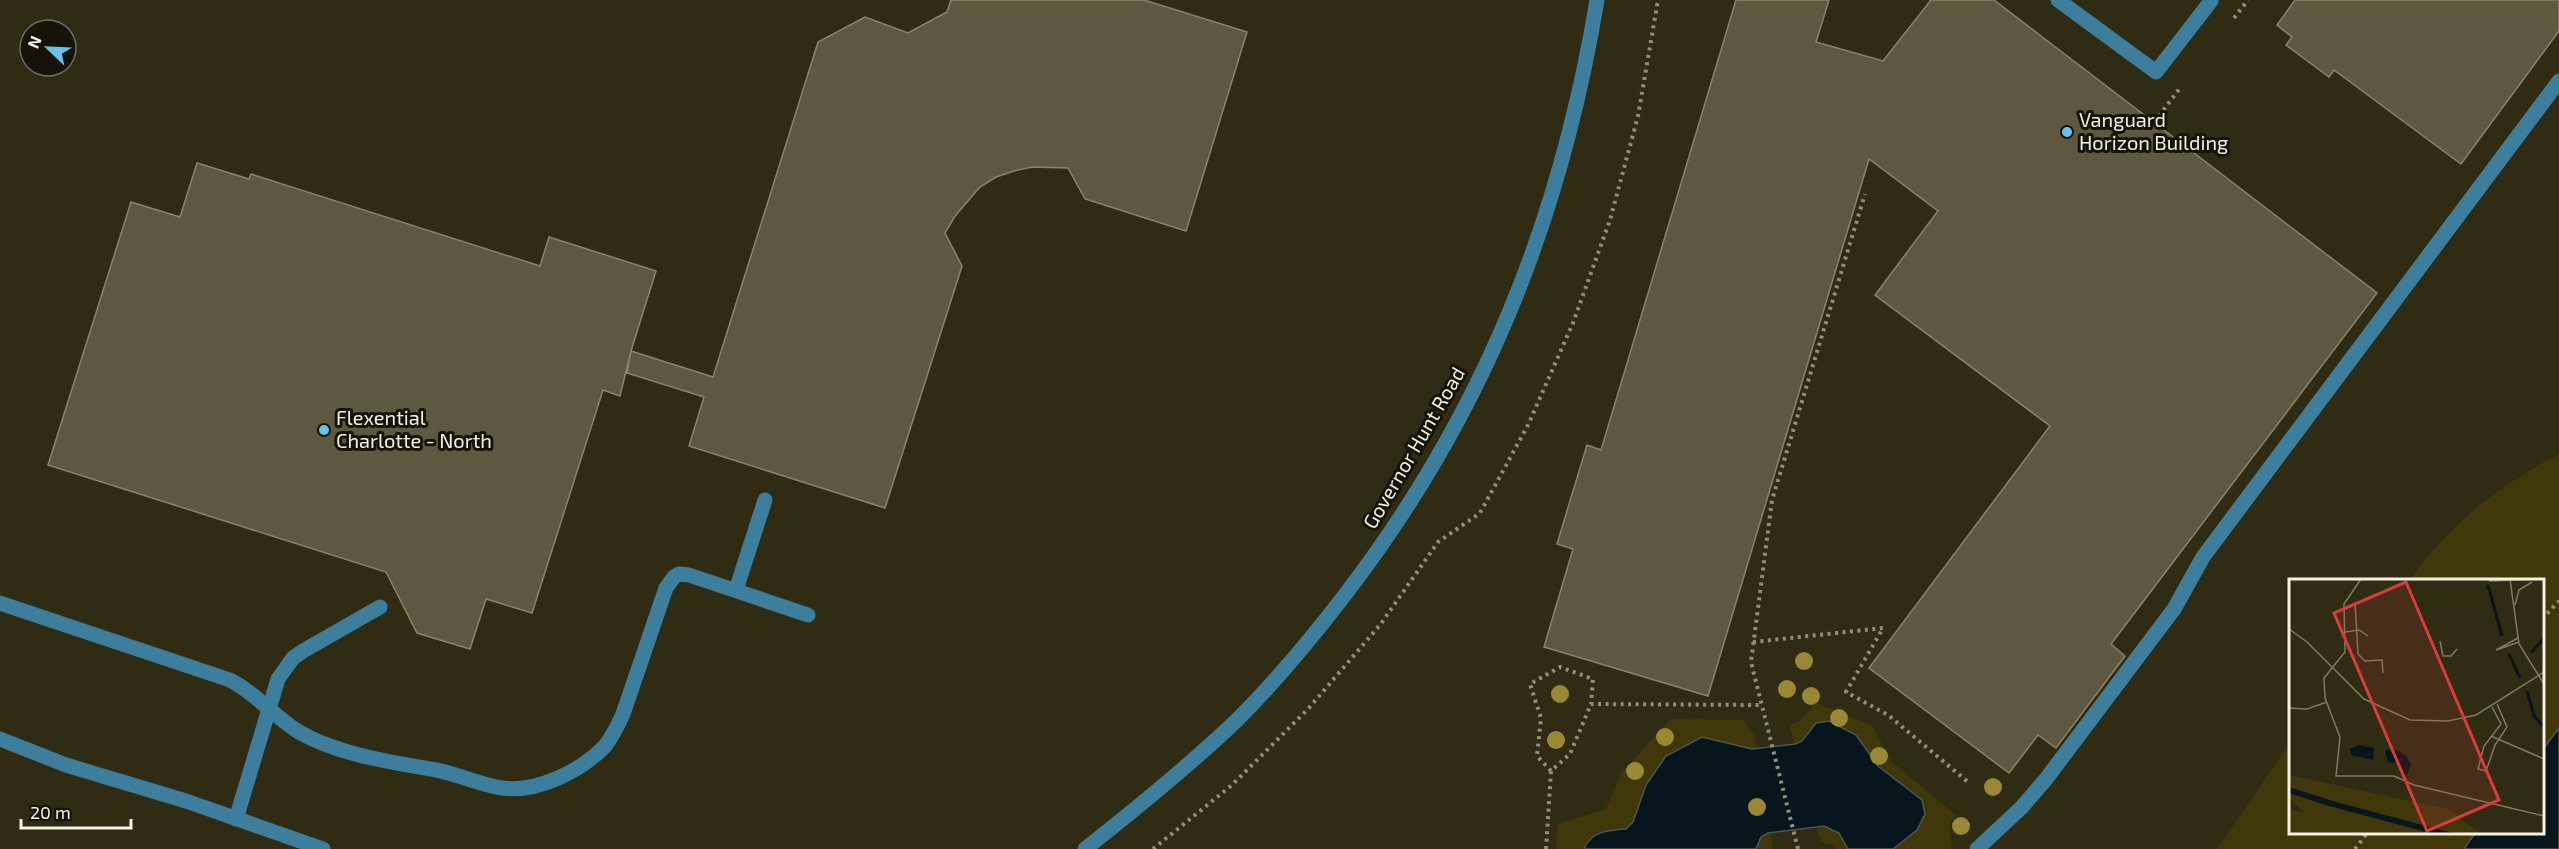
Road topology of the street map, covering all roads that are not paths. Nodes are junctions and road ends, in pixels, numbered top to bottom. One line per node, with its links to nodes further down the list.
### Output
1 (1597, 0): 14 (street, Governor Hunt Road)
2 (2058, 0): 3 (street)
3 (2210, 0)
4 (2559, 81): 15 (street)
5 (765, 500): 6 (street)
6 (736, 590): 9 (street); 10 (street)
7 (0, 603): 10 (street)
8 (380, 607): 10 (street)
9 (808, 615)
10 (269, 708): 12 (street)
11 (0, 739): 12 (street)
12 (236, 819): 13 (street)
13 (323, 849)
14 (1084, 849)
15 (1977, 849)

